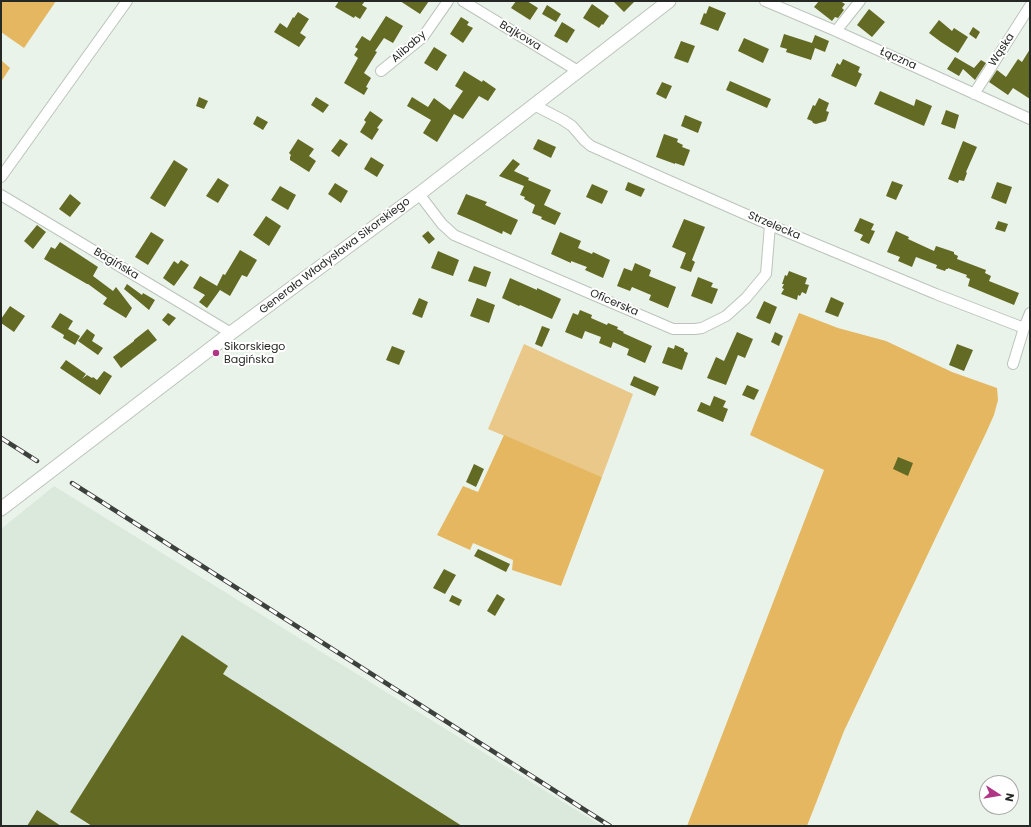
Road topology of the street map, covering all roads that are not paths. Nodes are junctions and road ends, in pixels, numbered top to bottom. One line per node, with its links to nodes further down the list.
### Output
1 (127, 1): 14 (street)
2 (448, 1): 9 (street, Alibaby)
3 (463, 1): 10 (street, Bajkowa)
4 (669, 1): 10 (street, Generała Władysława Sikorskiego)
5 (765, 1): 8 (street, Łączna)
6 (860, 1): 8 (street)
7 (1030, 6): 11 (street, Wąska)
8 (836, 31): 11 (street, Łączna)
9 (381, 71)
10 (578, 71): 12 (street, Generała Władysława Sikorskiego)
11 (974, 94): 13 (street, Łączna)
12 (534, 106): 15 (street, Generała Władysława Sikorskiego); 17 (street, Strzelecka)
13 (1030, 119)
14 (1, 177)
15 (419, 194): 17 (street, Oficerska); 20 (street, Generała Władysława Sikorskiego)
16 (1, 195): 20 (street, Bagińska)
17 (770, 225): 19 (street, Strzelecka)
18 (1030, 313): 19 (street)
19 (1024, 328): 21 (street)
20 (231, 334): 22 (street, Generała Władysława Sikorskiego)
21 (1013, 364)
22 (1, 510)

